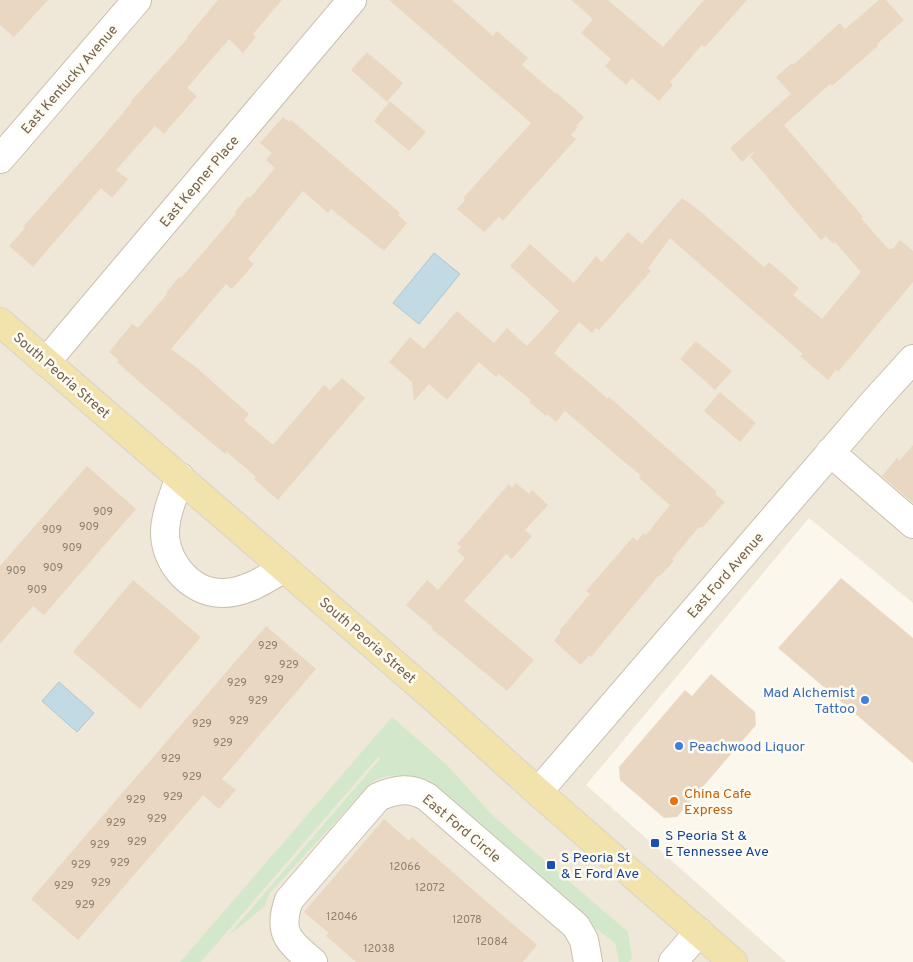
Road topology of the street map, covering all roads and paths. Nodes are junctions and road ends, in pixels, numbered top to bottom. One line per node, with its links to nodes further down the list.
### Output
1 (137, 0): 3 (street, East Kentucky Avenue)
2 (352, 0): 6 (street, East Kepner Place)
3 (0, 159)
4 (0, 322): 6 (main road, South Peoria Street)
5 (913, 359): 7 (street, East Ford Avenue)
6 (46, 362): 8 (main road, South Peoria Street)
7 (830, 452): 9 (street); 11 (street, East Ford Avenue)
8 (180, 477): 10 (main road, South Peoria Street); 10 (street)
9 (913, 524)
10 (284, 568): 11 (main road, South Peoria Street)
11 (538, 792): 12 (main road, South Peoria Street)
12 (699, 932): 15 (street); 16 (main road, South Peoria Street)
13 (313, 962): 14 (street, East Ford Circle)
14 (588, 962)
15 (673, 962)
16 (733, 962)

